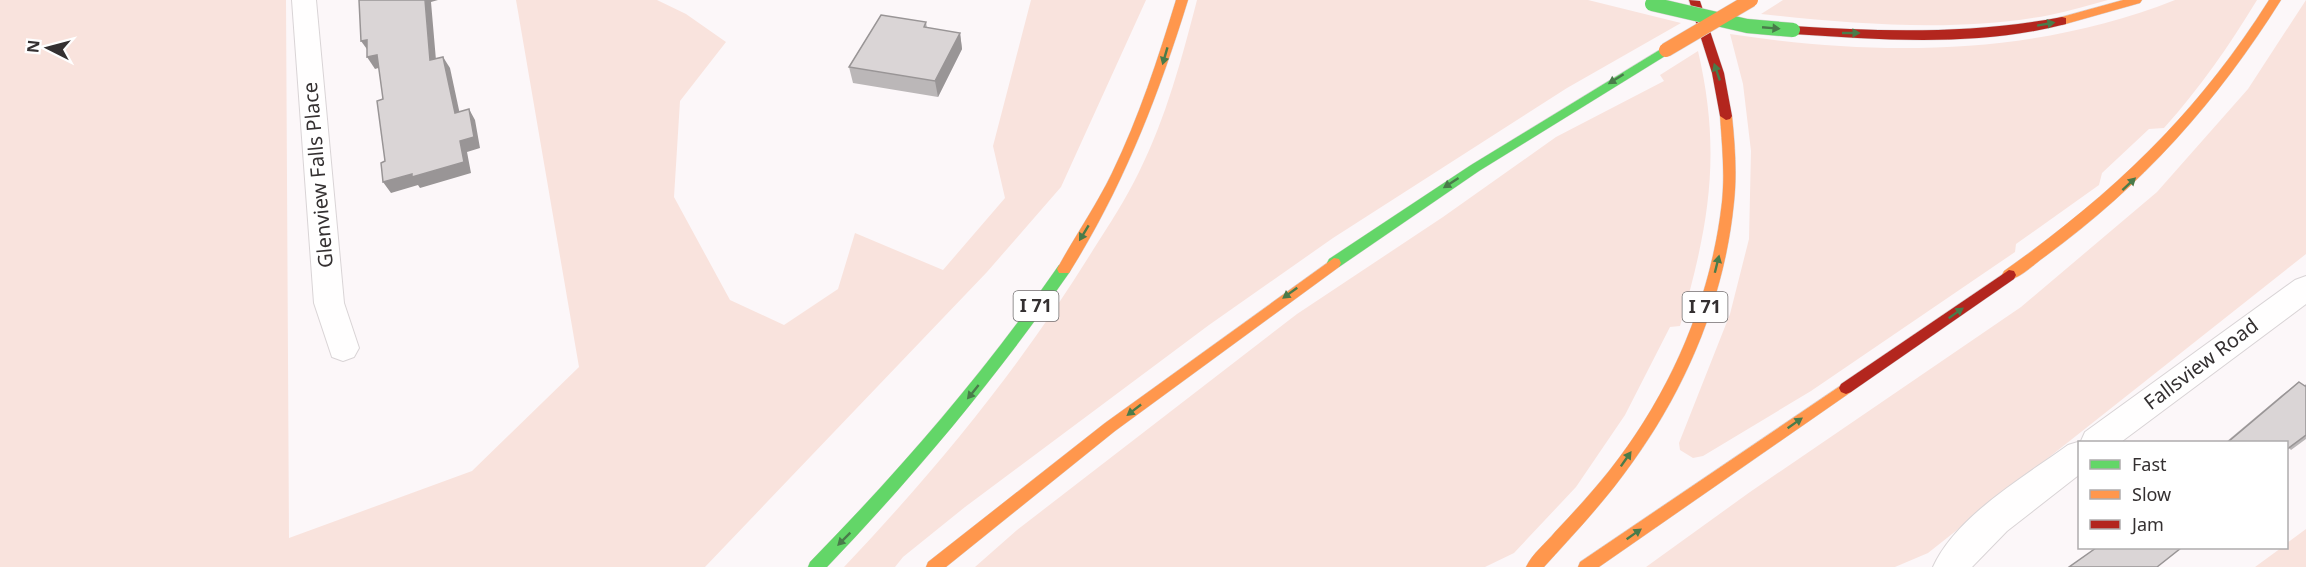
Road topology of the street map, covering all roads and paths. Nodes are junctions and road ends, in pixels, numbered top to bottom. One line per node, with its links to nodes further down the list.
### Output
1 (304, 0): 9 (street, Glenview Falls Place)
2 (1182, 0): 12 (highway, I 71, one-way to 12)
3 (1634, 0): 6 (highway, one-way to 6, bridge)
4 (1693, 0): 14 (highway, I 71, one-way to 4)
5 (1751, 0): 13 (highway, one-way to 13, bridge)
6 (2136, 0)
7 (2275, 0): 15 (highway, one-way to 7)
8 (2306, 288): 10 (street, Fallsview Road)
9 (343, 348)
10 (2098, 441)
11 (2078, 456): 16 (street)
12 (816, 567)
13 (934, 567)
14 (1533, 567)
15 (1586, 567)
16 (1951, 567)

